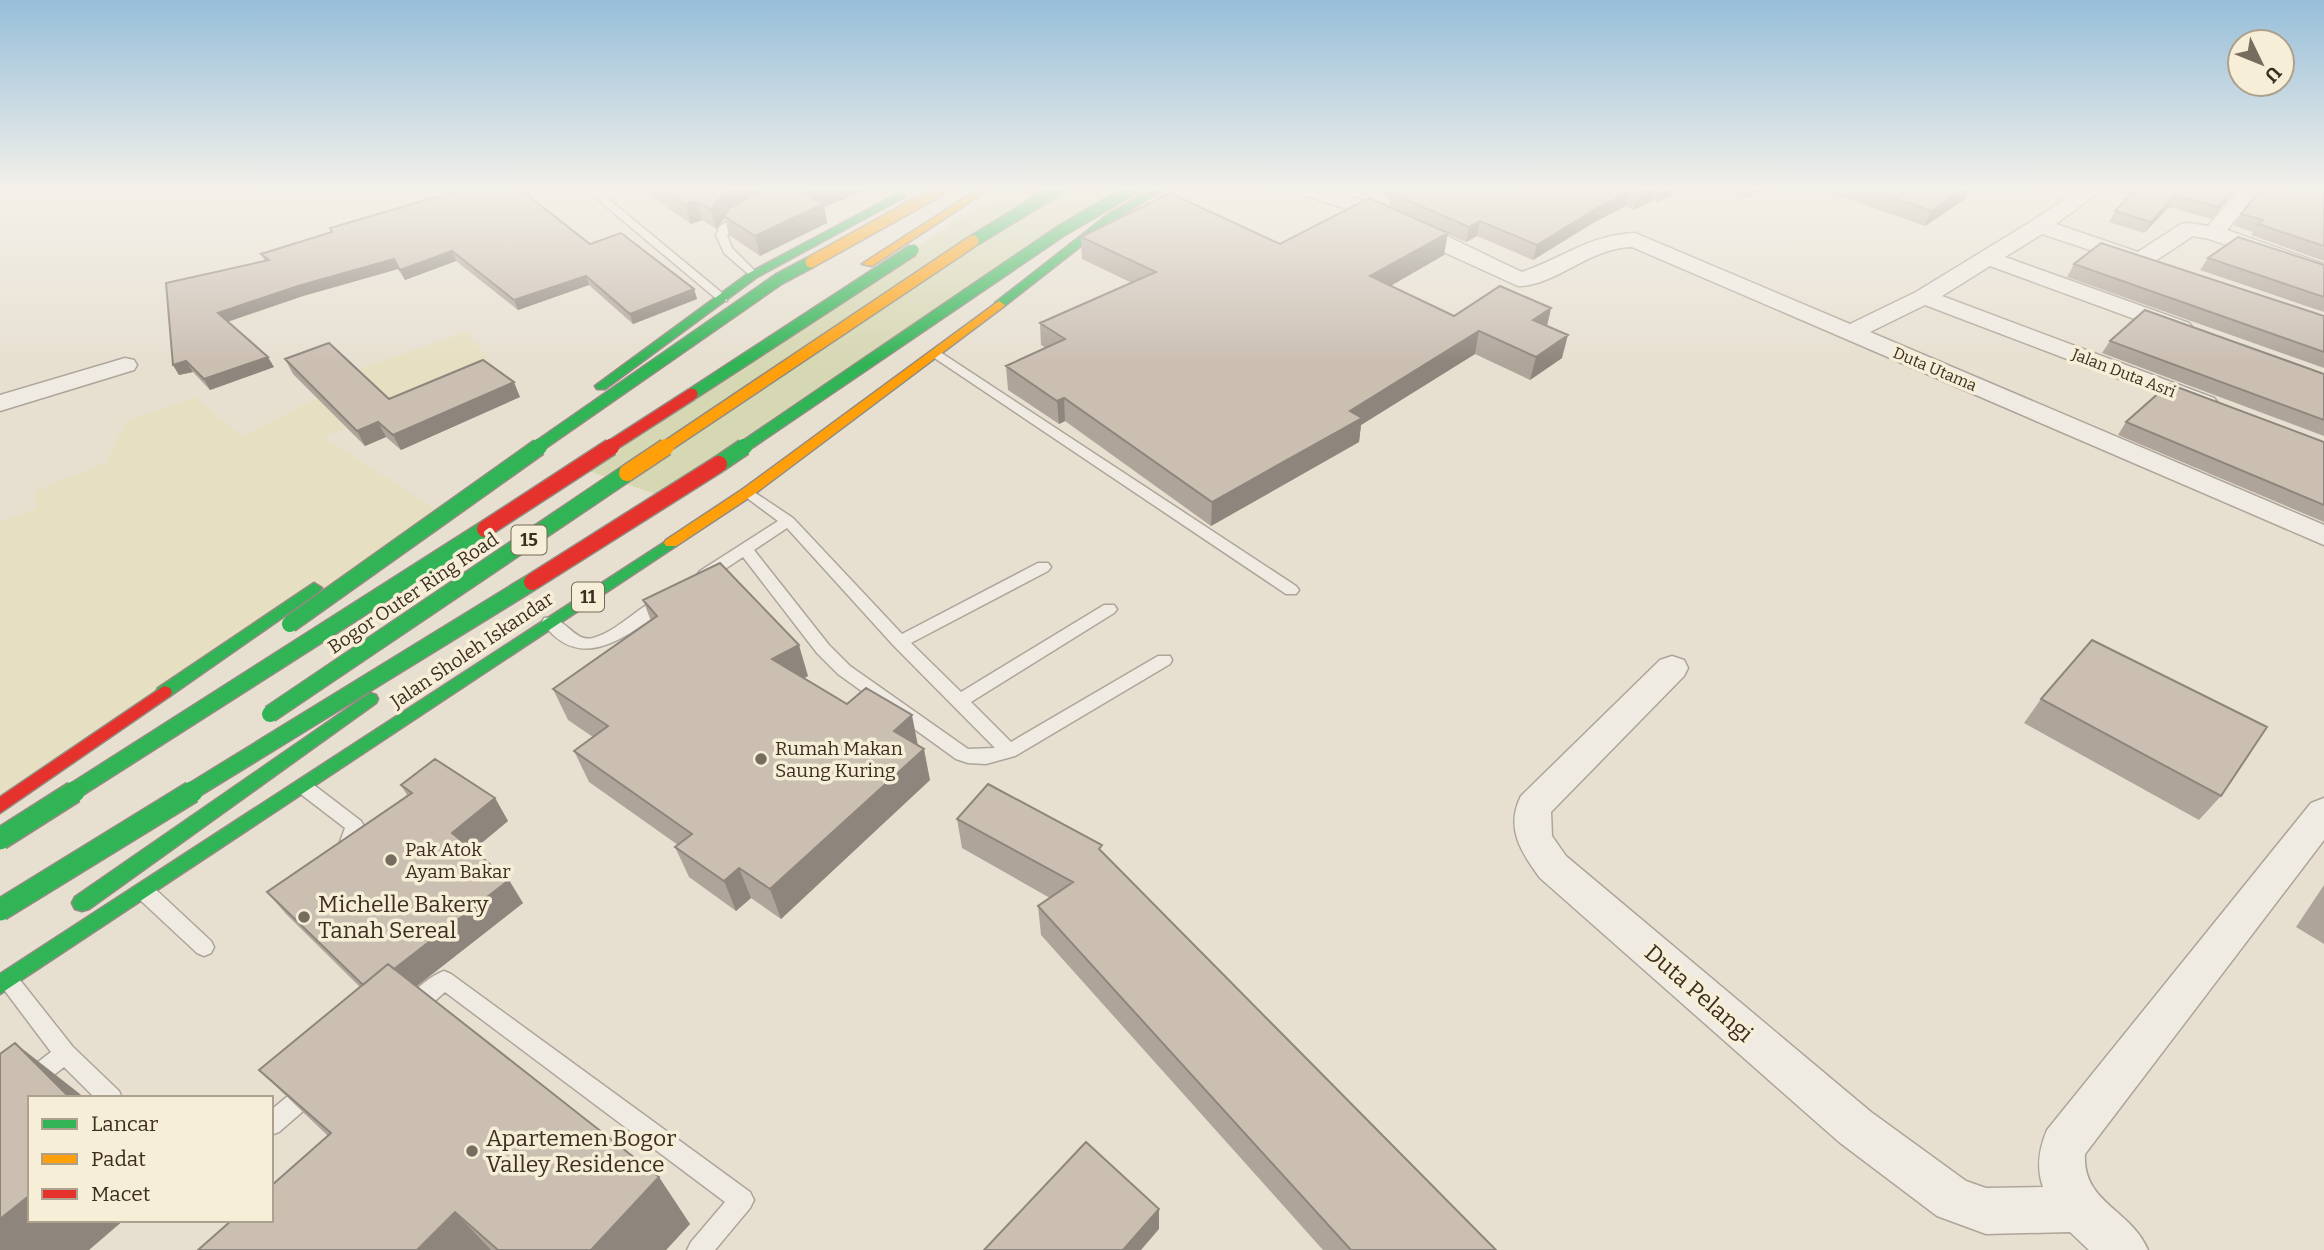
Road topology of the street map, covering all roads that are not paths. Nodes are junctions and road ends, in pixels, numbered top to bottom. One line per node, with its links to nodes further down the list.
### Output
1 (660, 246): 24 (lane)
2 (725, 246): 22 (lane)
3 (806, 246): 22 (highway)
4 (838, 246): 41 (highway, bridge)
5 (895, 246): 39 (highway)
6 (921, 246): 57 (highway, Bogor Outer Ring Road / 15, bridge)
7 (965, 246): 49 (highway, Bogor Outer Ring Road / 15, bridge)
8 (1021, 246): 45 (highway, Jalan Sholeh Iskandar)
9 (1039, 246): 61 (highway, bridge)
10 (1074, 246): 27 (highway, Jalan Sholeh Iskandar / 11)
11 (1443, 246): 12 (street, Duta Utama)
12 (1593, 246)
13 (1650, 246): 25 (street, Duta Utama)
14 (2007, 246): 18 (street)
15 (2099, 246): 19 (street)
16 (2162, 246): 19 (street)
17 (2252, 246): 21 (street)
18 (1988, 258): 23 (street); 26 (street)
19 (2141, 261): 20 (street)
20 (2167, 269)
21 (2324, 271)
22 (753, 275): 24 (highway)
23 (1924, 297): 25 (street); 30 (street, Jalan Duta Asri)
24 (723, 299): 51 (highway)
25 (1850, 333): 33 (street, Duta Utama)
26 (2208, 338)
27 (937, 354): 31 (highway, Jalan Sholeh Iskandar / 11); 36 (lane)
28 (125, 365): 29 (street)
29 (0, 403)
30 (2234, 414)
31 (748, 492): 32 (lane); 38 (highway, Jalan Sholeh Iskandar / 11)
32 (788, 521): 34 (lane); 40 (lane)
33 (2324, 536)
34 (745, 549): 38 (lane); 50 (lane)
35 (1043, 567): 40 (lane)
36 (1291, 590)
37 (1109, 609): 47 (lane)
38 (551, 622): 52 (highway, Jalan Sholeh Iskandar / 11)
39 (310, 630): 44 (highway); 45 (highway)
40 (900, 642): 47 (lane)
41 (259, 646)
42 (1164, 660): 50 (lane)
43 (1672, 668): 71 (street, Duta Pelangi)
44 (225, 676)
45 (393, 682): 62 (highway, Jalan Sholeh Iskandar)
46 (188, 696): 51 (highway)
47 (958, 702): 50 (lane)
48 (158, 718): 55 (highway)
49 (253, 726)
50 (1009, 751)
51 (67, 761): 53 (highway)
52 (304, 787): 58 (lane); 59 (highway, Jalan Sholeh Iskandar / 11)
53 (0, 807)
54 (2324, 813): 71 (street)
55 (0, 830)
56 (92, 834): 60 (highway)
57 (0, 839)
58 (346, 850)
59 (145, 892): 63 (lane); 64 (highway, Jalan Sholeh Iskandar / 11)
60 (0, 896)
61 (0, 910)
62 (69, 912)
63 (204, 947)
64 (4, 983): 66 (lane)
65 (393, 1023): 72 (lane)
66 (65, 1054): 68 (lane); 69 (lane)
67 (322, 1082): 70 (lane)
68 (109, 1096)
69 (0, 1104)
70 (273, 1122)
71 (2080, 1209): 73 (street)
72 (699, 1250)
73 (2124, 1250)

